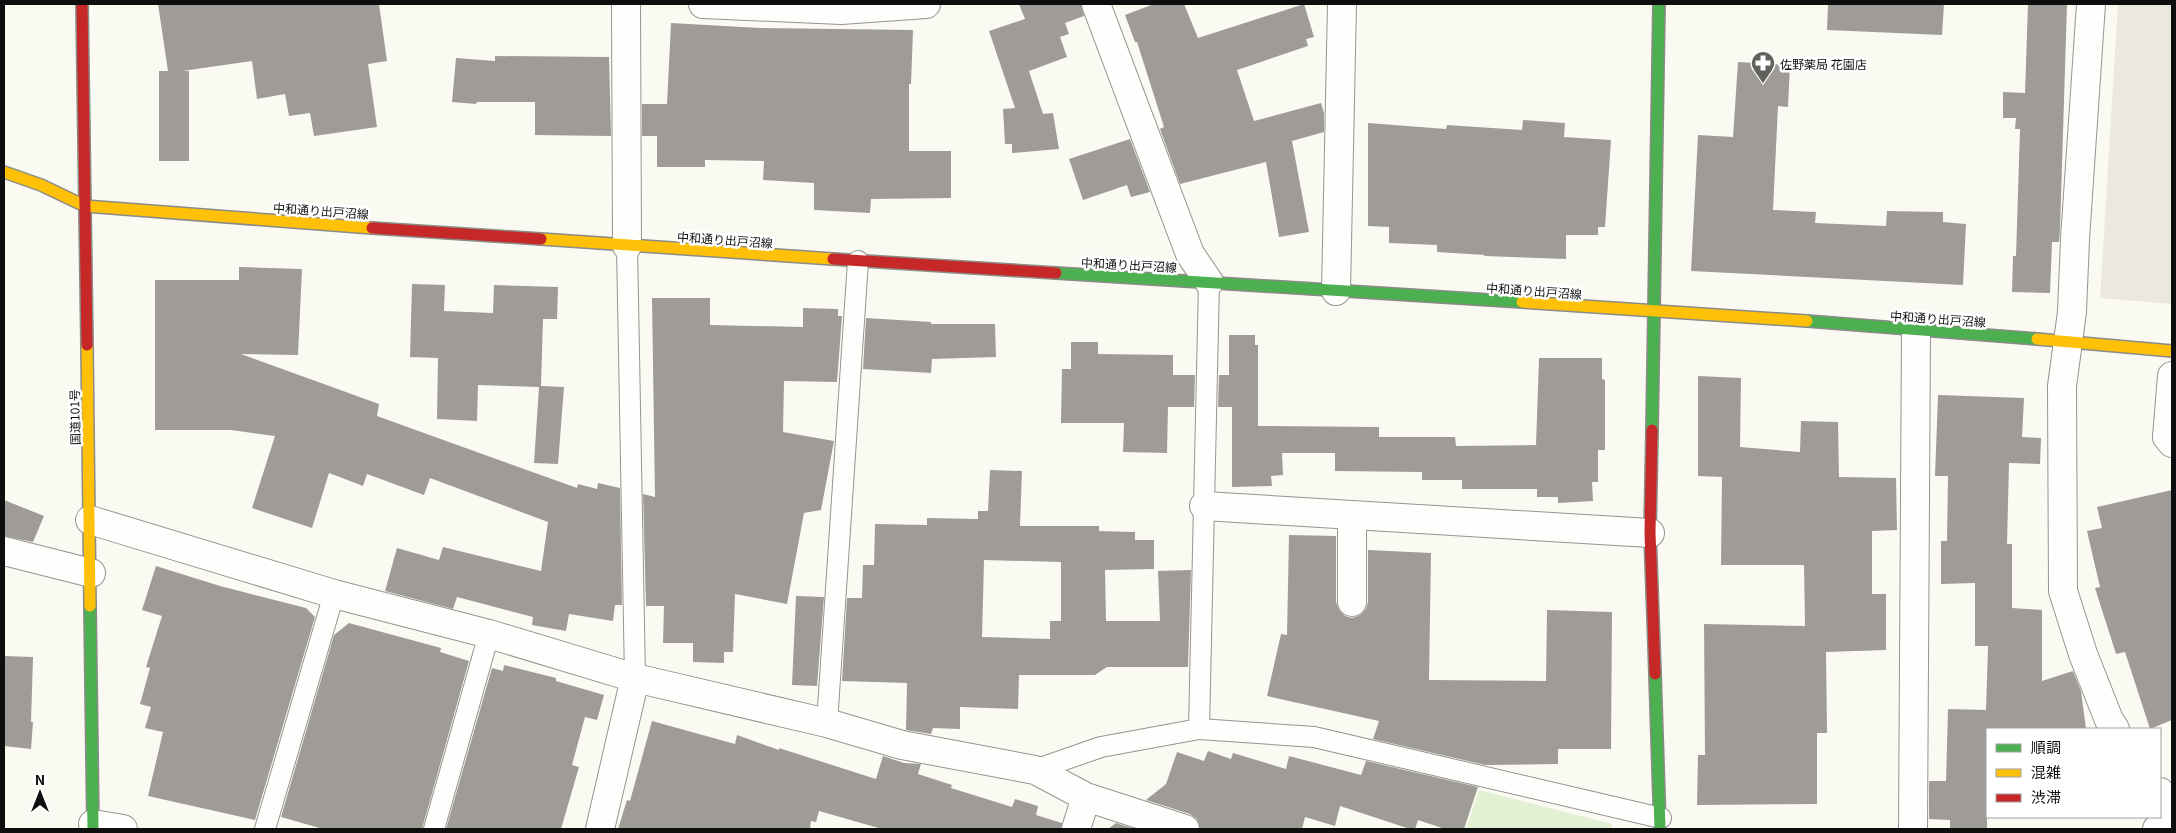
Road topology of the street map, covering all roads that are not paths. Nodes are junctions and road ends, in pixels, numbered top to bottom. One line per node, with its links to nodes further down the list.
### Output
1 (82, 4): 10 (main road, 国道101号)
2 (626, 4): 11 (street)
3 (703, 4): 4 (street)
4 (926, 4)
5 (1096, 4): 13 (street)
6 (1342, 4): 14 (street)
7 (1659, 4): 15 (main road)
8 (2091, 4): 17 (street)
9 (4, 172): 10 (main road)
10 (85, 206): 11 (main road, 中和通り出戸沼線); 23 (main road, 国道101号)
11 (627, 246): 12 (main road, 中和通り出戸沼線); 30 (lane)
12 (858, 261): 13 (main road, 中和通り出戸沼線); 31 (lane)
13 (1210, 282): 14 (main road, 中和通り出戸沼線); 21 (lane)
14 (1336, 291): 15 (main road, 中和通り出戸沼線)
15 (1653, 311): 16 (main road, 中和通り出戸沼線); 24 (main road)
16 (1916, 330): 17 (main road, 中和通り出戸沼線); 47 (street)
17 (2069, 341): 18 (main road, 中和通り出戸沼線); 32 (street)
18 (2172, 351)
19 (2172, 376): 20 (street)
20 (2172, 443)
21 (1204, 506): 22 (street); 33 (lane)
22 (1352, 515): 24 (street); 28 (street)
23 (90, 520): 26 (main road, 国道101号); 27 (street)
24 (1650, 533): 38 (main road)
25 (4, 551): 26 (street)
26 (91, 573): 40 (main road, 国道101号)
27 (334, 594): 29 (street); 42 (lane)
28 (1352, 602)
29 (488, 634): 30 (street); 43 (lane)
30 (635, 678): 31 (street); 44 (street)
31 (827, 723): 34 (street)
32 (2115, 728)
33 (1199, 729): 34 (lane); 38 (lane)
34 (1035, 770): 36 (street)
35 (2161, 794): 37 (street)
36 (1086, 797): 45 (street); 46 (street)
37 (2172, 810)
38 (1660, 823)
39 (2172, 824): 48 (street)
40 (93, 826): 41 (street)
41 (123, 829)
42 (265, 829)
43 (434, 829)
44 (600, 829)
45 (1076, 829)
46 (1185, 829)
47 (1913, 829)
48 (2158, 829)

